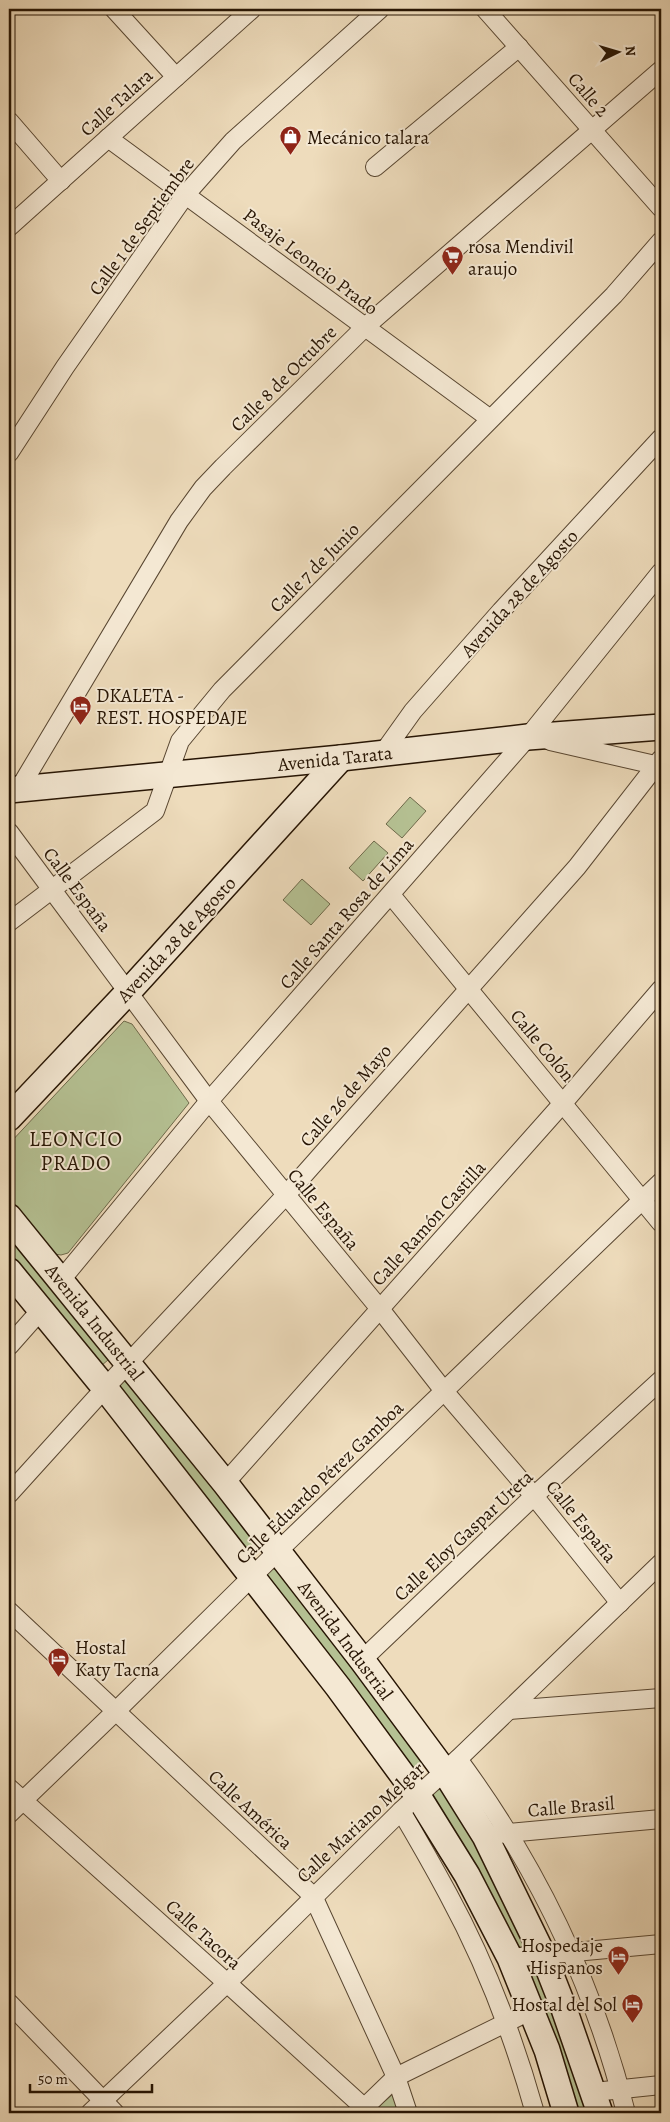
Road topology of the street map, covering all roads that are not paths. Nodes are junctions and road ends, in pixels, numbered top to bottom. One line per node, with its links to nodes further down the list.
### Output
1 (114, 9): 7 (street)
2 (252, 9): 7 (street, Calle Talara)
3 (380, 9): 13 (street, Calle 1 de Septiembre)
4 (485, 9): 5 (street, Calle 2)
5 (519, 47): 9 (street, Calle 2); 11 (street)
6 (661, 70): 9 (street, Calle 8 de Octubre)
7 (176, 77): 10 (street, Calle Talara)
8 (9, 121): 12 (street)
9 (593, 131): 14 (street, Calle 2); 17 (street, Calle 8 de Octubre)
10 (108, 138): 12 (street, Calle Talara); 13 (street, Pasaje Leoncio Prado)
11 (374, 167)
12 (61, 181): 15 (street, Calle Talara)
13 (186, 194): 17 (street, Pasaje Leoncio Prado); 20 (street, Calle 1 de Septiembre)
14 (661, 208)
15 (9, 228)
16 (661, 241): 18 (street, Calle 7 de Junio)
17 (365, 328): 18 (street, Pasaje Leoncio Prado); 28 (street, Calle 8 de Octubre)
18 (489, 418): 27 (street, Calle 7 de Junio)
19 (661, 438): 24 (street, Avenida 28 de Agosto)
20 (9, 453)
21 (661, 572): 23 (street, Calle Santa Rosa de Lima)
22 (661, 727): 23 (main road, Avenida Tarata)
23 (528, 737): 24 (main road, Avenida Tarata); 26 (street); 31 (street, Calle Santa Rosa de Lima)
24 (383, 753): 25 (main road, Avenida Tarata)
25 (341, 758): 27 (main road, Avenida Tarata); 35 (main road, Avenida 28 de Agosto)
26 (659, 765): 33 (street, Calle 26 de Mayo)
27 (169, 774): 28 (main road, Avenida Tarata); 30 (street, Calle 7 de Junio)
28 (14, 789)
29 (9, 832): 30 (street, Calle España)
30 (52, 890): 32 (street, Calle 7 de Junio); 35 (street, Calle España)
31 (391, 895): 33 (street, Calle Colón); 36 (street, Calle Santa Rosa de Lima)
32 (9, 922)
33 (468, 988): 37 (street, Calle Colón); 40 (street, Calle 26 de Mayo)
34 (661, 989): 37 (street, Calle Ramón Castilla)
35 (129, 991): 36 (street, Calle España); 38 (main road, Avenida 28 de Agosto)
36 (208, 1101): 40 (street, Calle España); 45 (street, Calle Santa Rosa de Lima)
37 (563, 1103): 41 (street, Calle Colón); 46 (street, Calle Ramón Castilla)
38 (9, 1118)
39 (661, 1182): 41 (street, Calle Eduardo Pérez Gamboa)
40 (285, 1196): 46 (street, Calle España); 49 (street, Calle 26 de Mayo)
41 (643, 1200): 43 (street, Calle Colón); 52 (street, Calle Eduardo Pérez Gamboa)
42 (9, 1217): 45 (main road, Avenida Industrial)
43 (661, 1223)
44 (9, 1271): 47 (main road, Avenida Industrial)
45 (61, 1280): 49 (main road, Avenida Industrial)
46 (380, 1309): 52 (street, Calle España); 53 (street, Calle Ramón Castilla)
47 (40, 1311): 48 (street); 51 (main road, Avenida Industrial)
48 (9, 1346)
49 (128, 1363): 51 (street, Calle 26 de Mayo); 53 (main road, Avenida Industrial)
50 (661, 1380): 55 (street, Calle Eloy Gaspar Ureta)
51 (104, 1388): 54 (street, Calle 26 de Mayo); 58 (main road, Avenida Industrial)
52 (444, 1391): 55 (street, Calle España); 56 (street, Calle Eduardo Pérez Gamboa)
53 (225, 1483): 56 (main road, Avenida Industrial)
54 (9, 1494)
55 (534, 1496): 60 (street, Calle España); 62 (street, Calle Eloy Gaspar Ureta)
56 (278, 1551): 58 (street, Calle Eduardo Pérez Gamboa); 62 (main road, Avenida Industrial)
57 (661, 1563): 59 (street, Calle Mariano Melgar)
58 (251, 1577): 65 (street, Calle Eduardo Pérez Gamboa); 69 (main road, Avenida Industrial)
59 (652, 1579): 60 (street, Calle Mariano Melgar)
60 (620, 1602): 64 (street, Calle Mariano Melgar)
61 (9, 1611): 65 (street, Calle América)
62 (362, 1660): 66 (main road, Avenida Industrial)
63 (661, 1698): 64 (street)
64 (509, 1710): 66 (street, Calle Mariano Melgar)
65 (116, 1711): 68 (street, Calle Eduardo Pérez Gamboa); 73 (street, Calle América)
66 (452, 1765): 69 (street, Calle Mariano Melgar); 72 (main road, Avenida Industrial)
67 (9, 1788): 68 (street, Calle Tacora)
68 (22, 1800): 70 (street, Calle Eduardo Pérez Gamboa); 78 (street, Calle Tacora)
69 (409, 1803): 73 (street, Calle Mariano Melgar); 77 (main road, Avenida Industrial); 81 (street)
70 (9, 1814)
71 (661, 1820): 72 (street, Calle Brasil)
72 (497, 1834): 75 (street); 76 (main road, Avenida Industrial)
73 (313, 1896): 78 (street, Calle Mariano Melgar); 82 (street, Calle América)
74 (661, 1944): 75 (street)
75 (571, 1951): 76 (street); 84 (street)
76 (543, 1955): 77 (street); 85 (main road, Avenida Industrial)
77 (510, 1958): 80 (main road, Avenida Industrial)
78 (227, 1983): 86 (street, Calle Mariano Melgar); 87 (street, Calle Tacora)
79 (9, 2003): 86 (street)
80 (532, 2010): 81 (street); 91 (main road, Avenida Industrial)
81 (506, 2023): 82 (street); 90 (street)
82 (396, 2078): 87 (street); 89 (street, Calle América)
83 (661, 2086): 84 (street)
84 (620, 2089): 85 (street); 92 (street)
85 (597, 2103)
86 (109, 2107): 88 (street, Calle Mariano Melgar)
87 (367, 2111)
88 (90, 2113)
89 (408, 2113)
90 (535, 2113)
91 (566, 2113)
92 (626, 2113)

